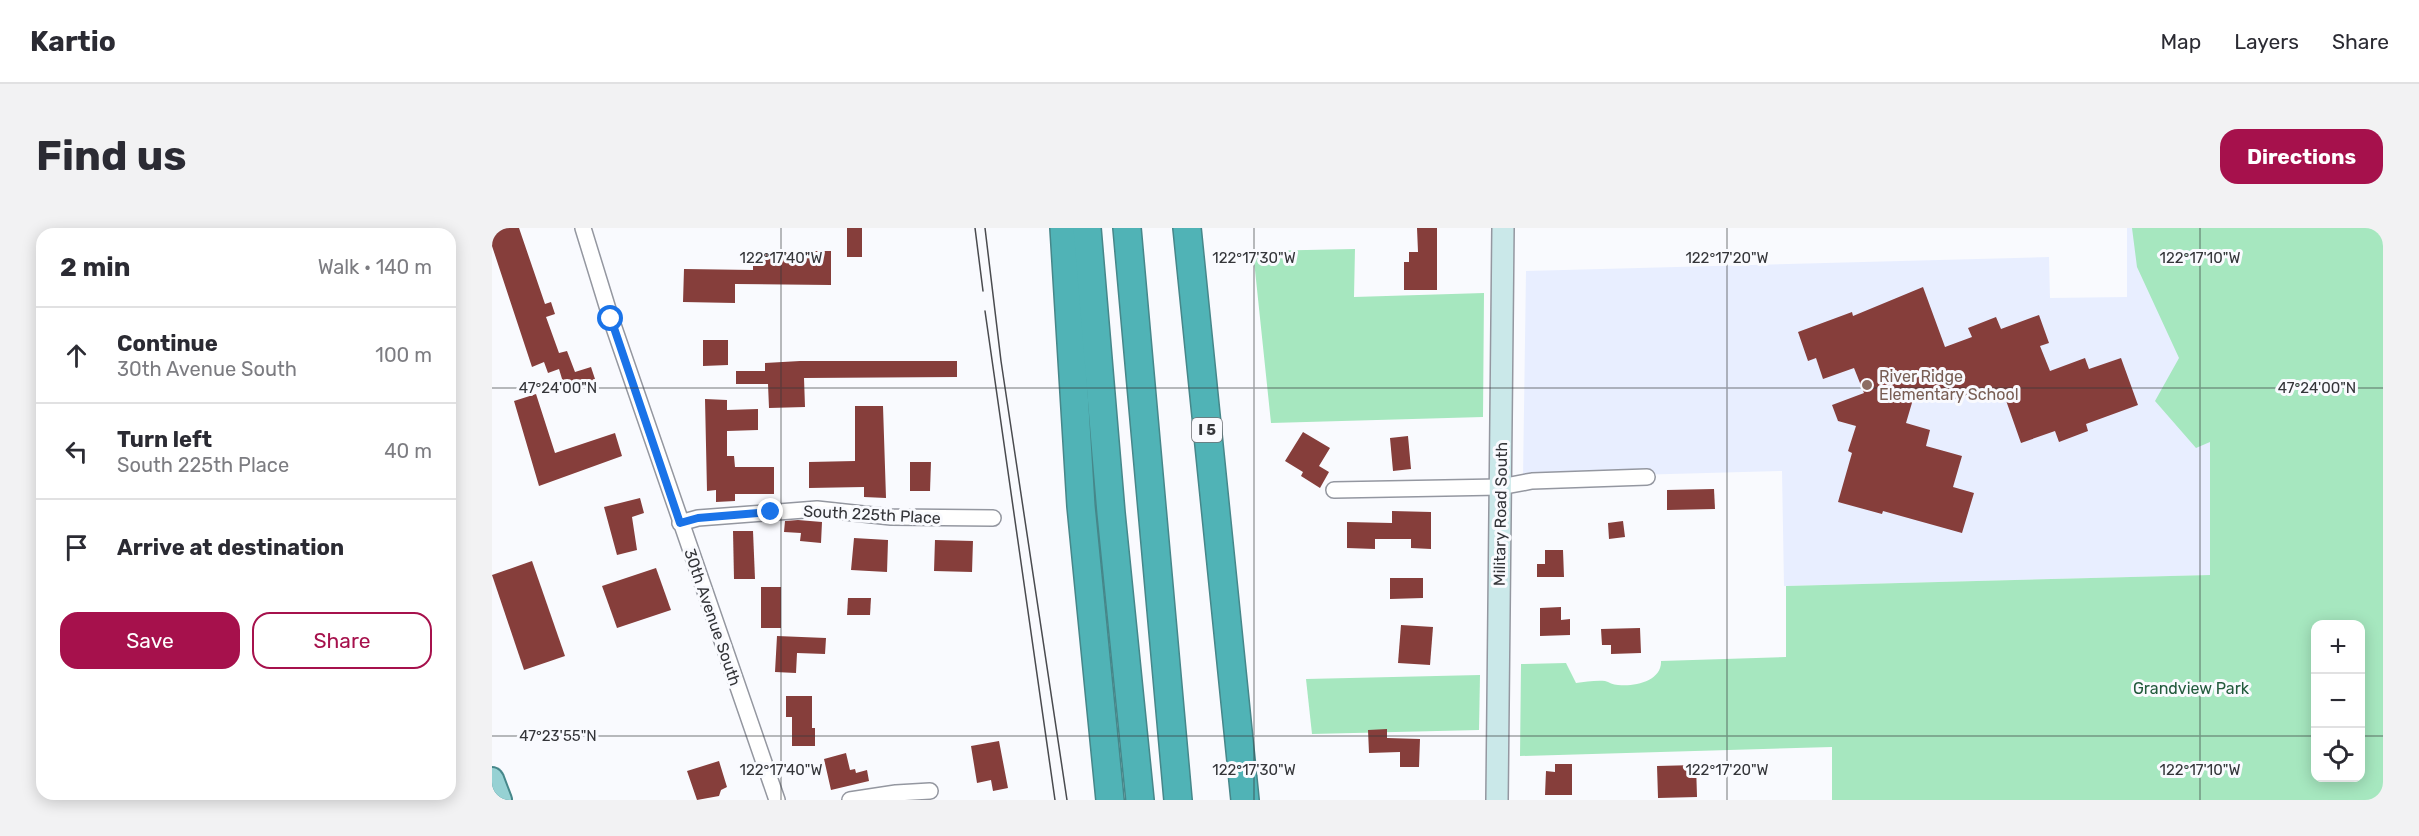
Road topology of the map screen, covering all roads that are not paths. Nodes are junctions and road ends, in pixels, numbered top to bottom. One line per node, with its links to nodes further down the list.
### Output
1 (583, 228): 11 (street, 30th Avenue South)
2 (1064, 228): 18 (highway)
3 (1087, 228): 19 (highway)
4 (1127, 228): 20 (highway)
5 (1188, 228): 12 (highway, I 5)
6 (1503, 228): 8 (main road, Military Road South)
7 (1647, 477): 8 (street)
8 (1500, 487): 9 (street); 23 (main road, Military Road South)
9 (1334, 490)
10 (993, 518): 11 (street, South 225th Place)
11 (680, 523): 16 (street, 30th Avenue South)
12 (1227, 633): 21 (highway, I 5); 22 (highway)
13 (492, 779): 15 (main road)
14 (930, 791): 17 (street)
15 (500, 800)
16 (777, 800)
17 (850, 800)
18 (1110, 800)
19 (1140, 800)
20 (1178, 800)
21 (1245, 800)
22 (1256, 800)
23 (1497, 800)

